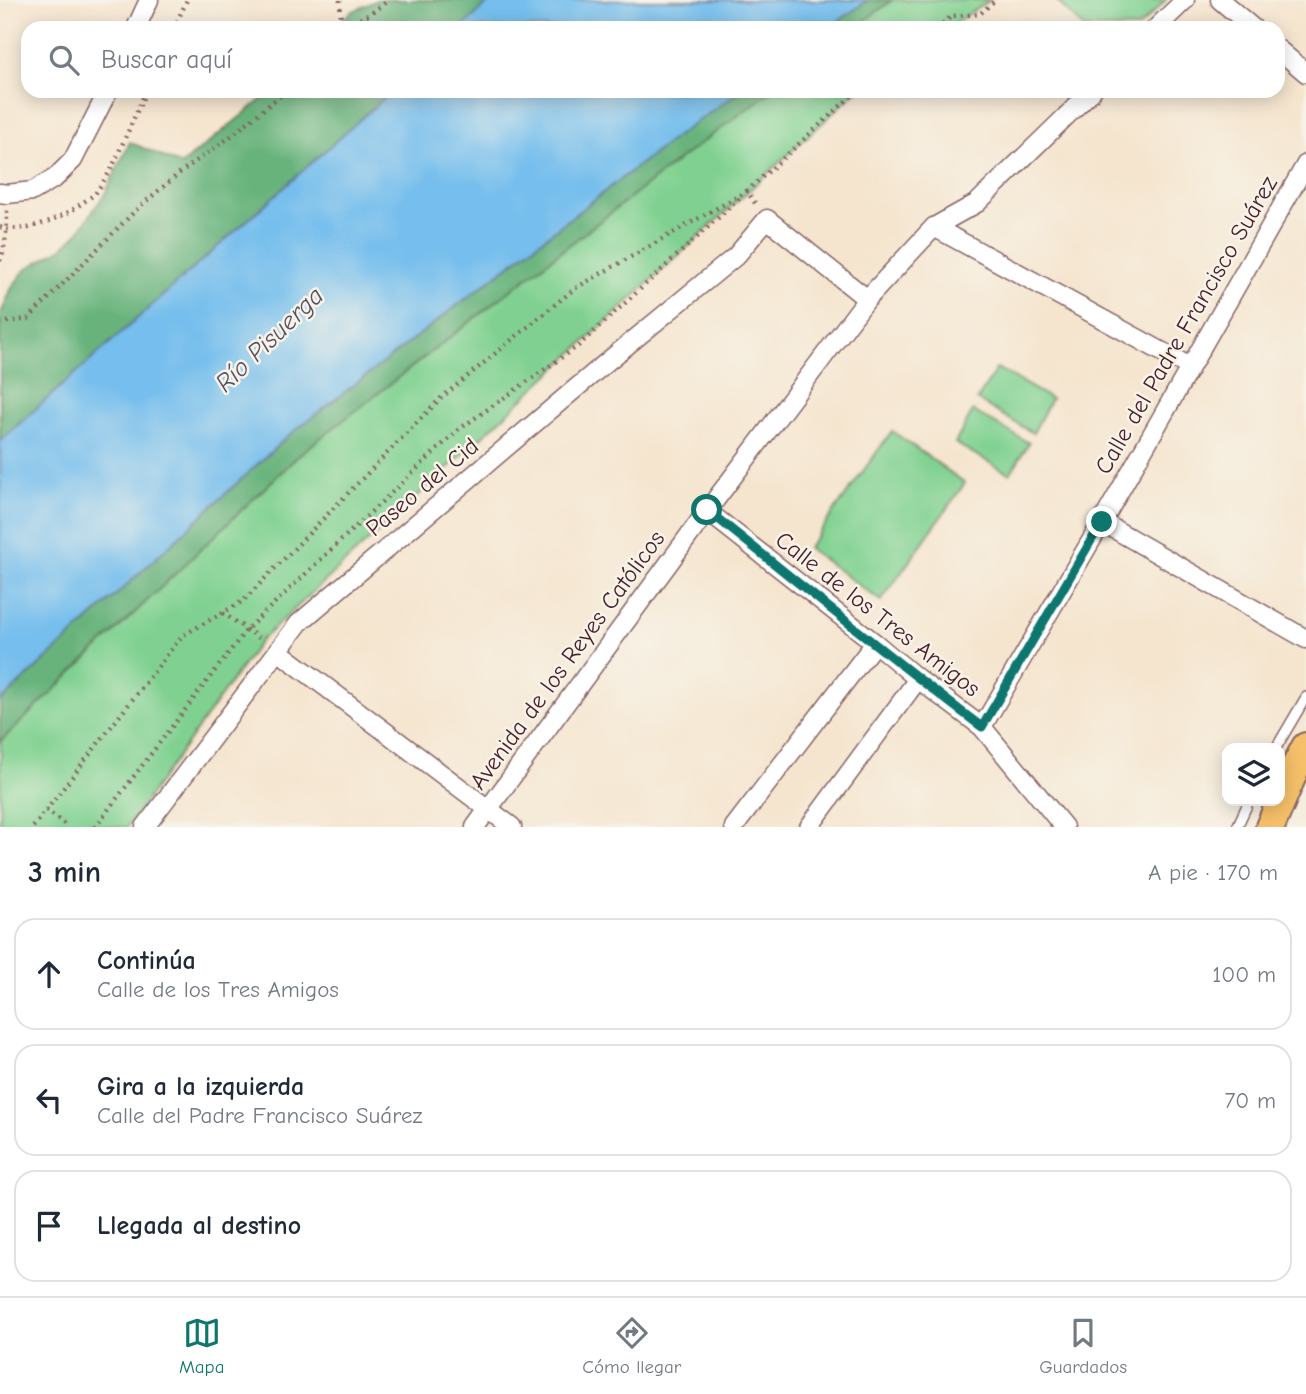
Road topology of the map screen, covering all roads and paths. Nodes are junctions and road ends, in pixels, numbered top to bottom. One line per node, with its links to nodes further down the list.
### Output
1 (149, 0): 8 (street)
2 (187, 0): 9 (path)
3 (340, 0): 10 (path)
4 (389, 0): 11 (path)
5 (995, 0): 12 (path)
6 (1185, 0): 13 (street)
7 (1220, 0): 14 (street)
8 (139, 21)
9 (177, 21)
10 (341, 21)
11 (356, 21)
12 (946, 21)
13 (1163, 21)
14 (1245, 21)
15 (1285, 55): 16 (street)
16 (1306, 73)
17 (104, 98): 24 (street)
18 (143, 98): 27 (path)
19 (277, 98): 30 (path)
20 (849, 98): 23 (path)
21 (1085, 98): 26 (street, Avenida de los Reyes Católicos)
22 (1306, 164): 31 (street, Calle del Padre Francisco Suárez)
23 (747, 191): 34 (path); 35 (path)
24 (4, 194): 27 (path)
25 (0, 227): 27 (path)
26 (934, 227): 29 (street, Avenida de los Reyes Católicos); 31 (street)
27 (7, 229): 28 (path)
28 (0, 261)
29 (867, 299): 32 (street, Avenida de los Reyes Católicos); 38 (street, Paseo del Cid)
30 (0, 323)
31 (1190, 367): 33 (street, Calle del Padre Francisco Suárez)
32 (707, 510): 37 (street, Calle de los Tres Amigos); 45 (street, Avenida de los Reyes Católicos)
33 (1102, 522): 36 (street); 41 (street, Calle del Padre Francisco Suárez)
34 (223, 613): 35 (path); 46 (path)
35 (247, 629): 38 (path); 49 (path)
36 (1306, 639)
37 (875, 643): 39 (street, Calle de los Tres Amigos); 53 (street)
38 (278, 651): 45 (street); 50 (street, Paseo del Cid)
39 (918, 679): 41 (street, Calle de los Tres Amigos); 54 (street)
40 (1306, 696): 42 (lane)
41 (982, 727): 55 (street, Calle de los Tres Amigos)
42 (1279, 743)
43 (1306, 747): 57 (main road)
44 (1247, 806): 56 (lane)
45 (489, 809): 51 (street, Avenida de los Reyes Católicos); 52 (street)
46 (46, 810): 47 (path); 48 (path)
47 (33, 827)
48 (68, 827)
49 (95, 827)
50 (145, 827)
51 (475, 827)
52 (513, 827)
53 (734, 827)
54 (809, 827)
55 (1064, 827)
56 (1237, 827)
57 (1270, 827)

